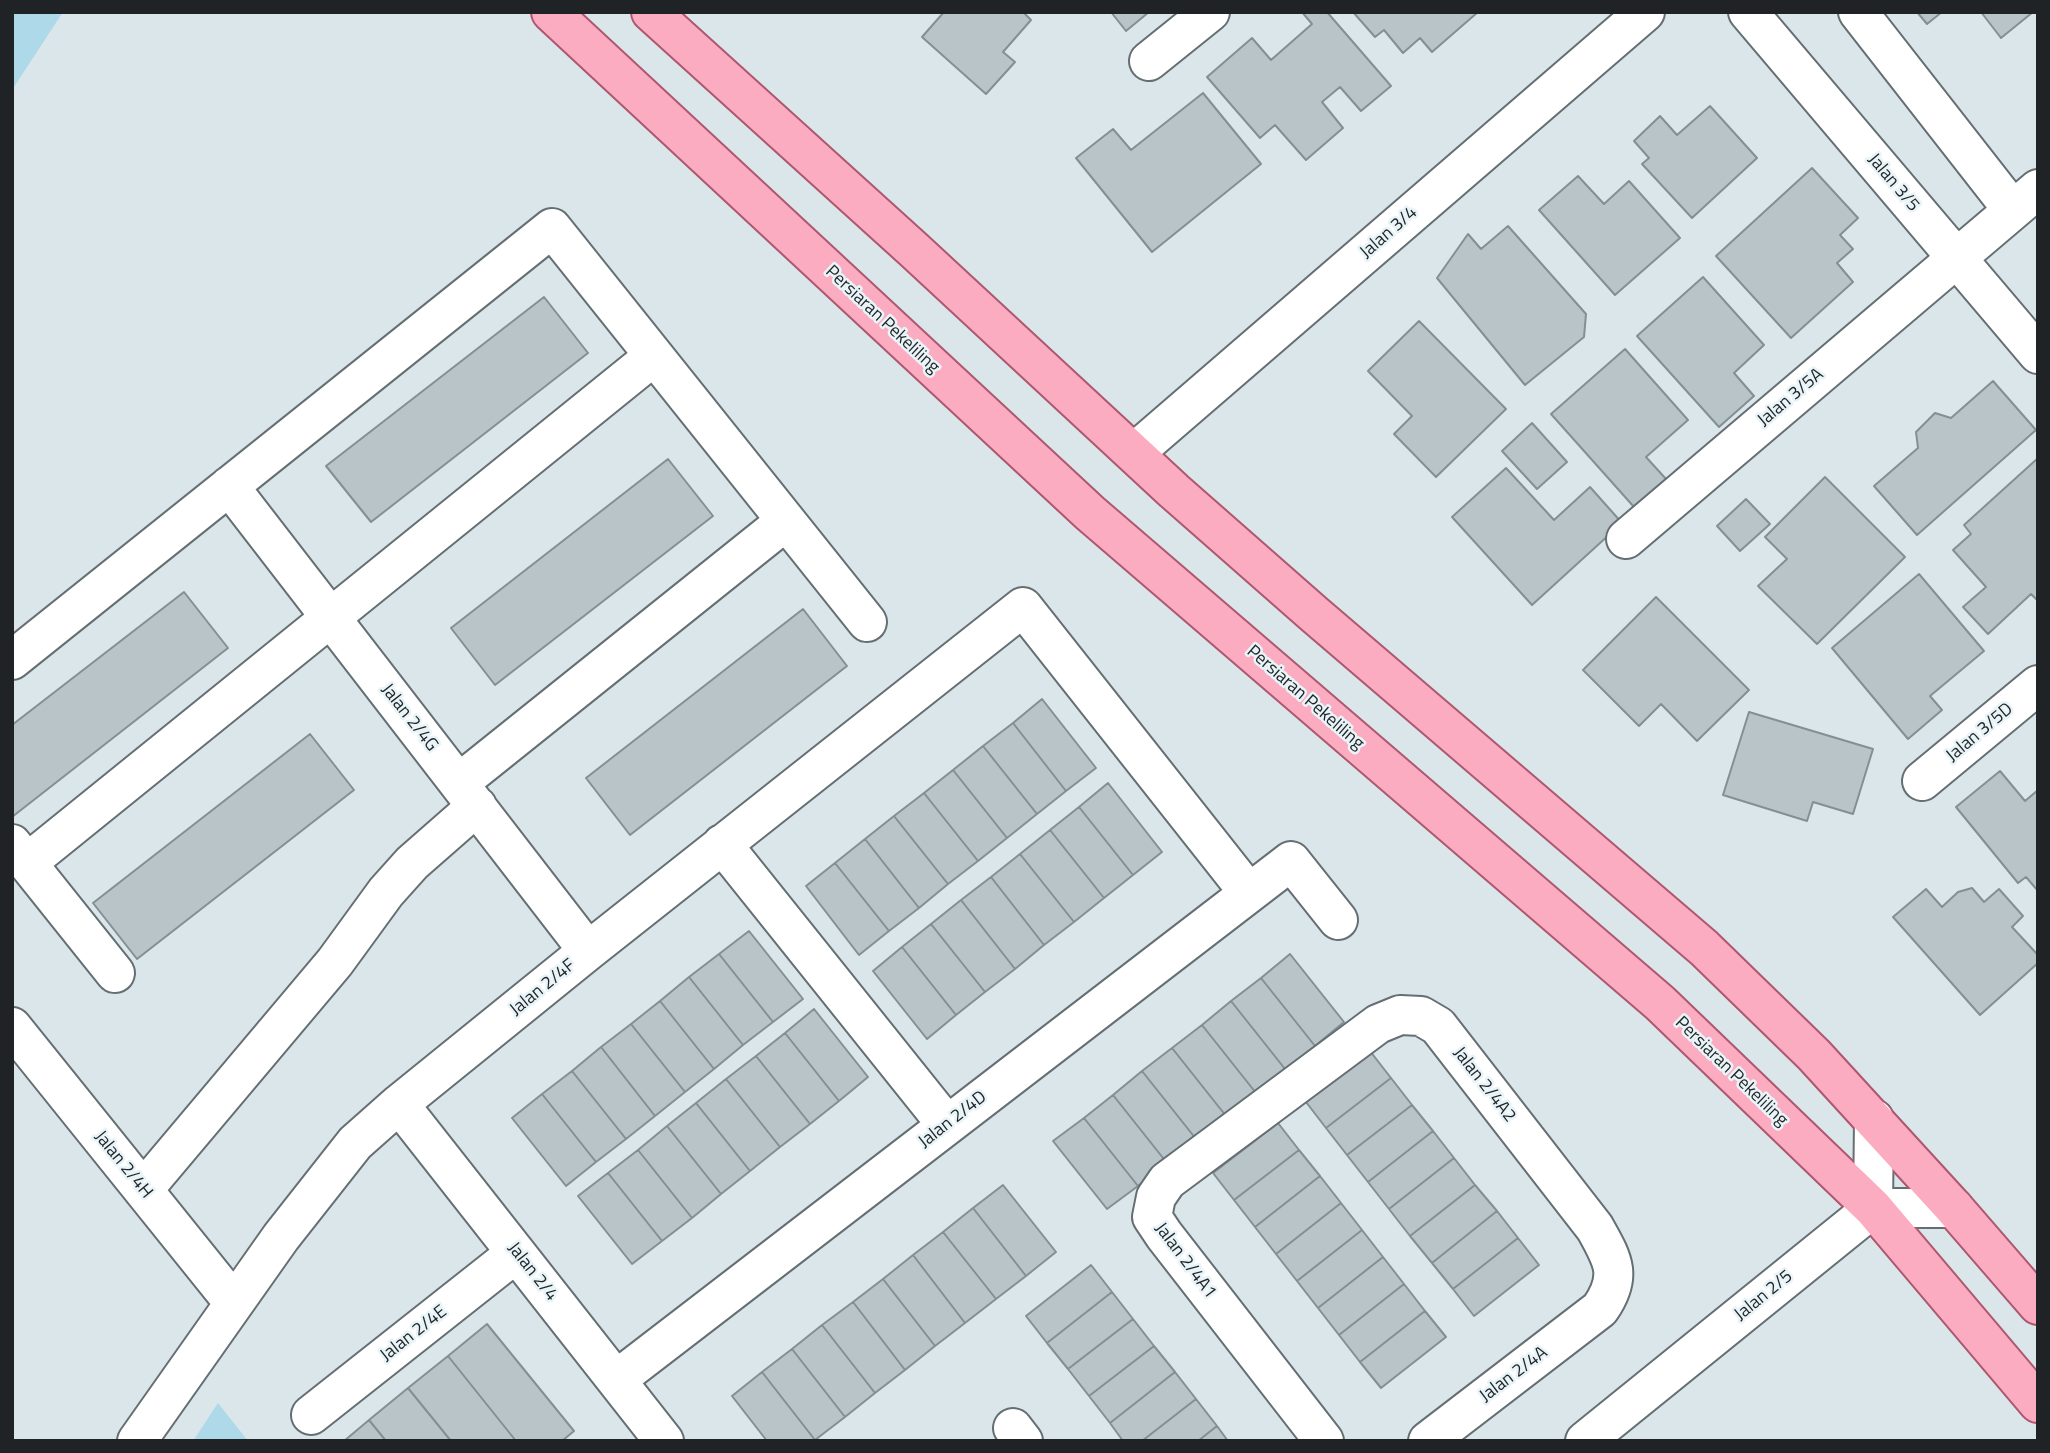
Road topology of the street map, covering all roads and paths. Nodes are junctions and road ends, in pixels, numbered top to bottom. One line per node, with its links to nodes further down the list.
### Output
1 (551, 12): 34 (main road, Persiaran Pekeliling)
2 (652, 12): 12 (main road)
3 (1210, 12): 7 (street)
4 (1645, 12): 12 (street, Jalan 3/4)
5 (1748, 12): 9 (street, Jalan 3/5)
6 (1858, 12): 8 (street)
7 (1149, 61)
8 (2025, 199): 9 (street, Jalan 3/5A)
9 (1956, 257): 10 (street, Jalan 3/5); 15 (street, Jalan 3/5A)
10 (2038, 354)
11 (654, 356): 13 (street); 14 (street); 16 (street)
12 (1134, 453): 31 (main road)
13 (229, 486): 16 (street, Jalan 2/4G); 18 (street)
14 (786, 521): 17 (street); 21 (street)
15 (1626, 539)
16 (330, 617): 21 (street, Jalan 2/4G); 23 (street)
17 (867, 622)
18 (12, 660)
19 (2038, 685): 20 (street, Jalan 3/5D)
20 (1922, 781)
21 (468, 795): 26 (street, Jalan 2/4G); 33 (street)
22 (722, 844): 24 (street, Jalan 2/4F); 26 (street, Jalan 2/4F); 32 (street)
23 (20, 853): 27 (street)
24 (1249, 893): 25 (street, Jalan 2/4D); 32 (street, Jalan 2/4D)
25 (1338, 920)
26 (588, 951): 30 (street, Jalan 2/4F)
27 (115, 972)
28 (12, 1027): 33 (street, Jalan 2/4H)
29 (1273, 1101): 39 (street, Jalan 2/4A2); 46 (street, Jalan 2/4A1)
30 (400, 1104): 36 (street, Jalan 2/4); 37 (street, Jalan 2/4F)
31 (1874, 1119): 34 (street); 35 (main road)
32 (947, 1125): 40 (street, Jalan 2/4D)
33 (143, 1190): 37 (street, Jalan 2/4H)
34 (1873, 1208): 35 (street); 41 (main road, Persiaran Pekeliling); 43 (street, Jalan 2/5)
35 (1954, 1208): 38 (main road)
36 (516, 1253): 40 (street, Jalan 2/4); 42 (street, Jalan 2/4E)
37 (234, 1303): 44 (street, Jalan 2/4F)
38 (2038, 1305)
39 (1600, 1309): 47 (street, Jalan 2/4A)
40 (616, 1380): 45 (street, Jalan 2/4)
41 (2038, 1403)
42 (312, 1415)
43 (1587, 1440)
44 (137, 1441)
45 (664, 1441)
46 (1324, 1441)
47 (1428, 1441)

